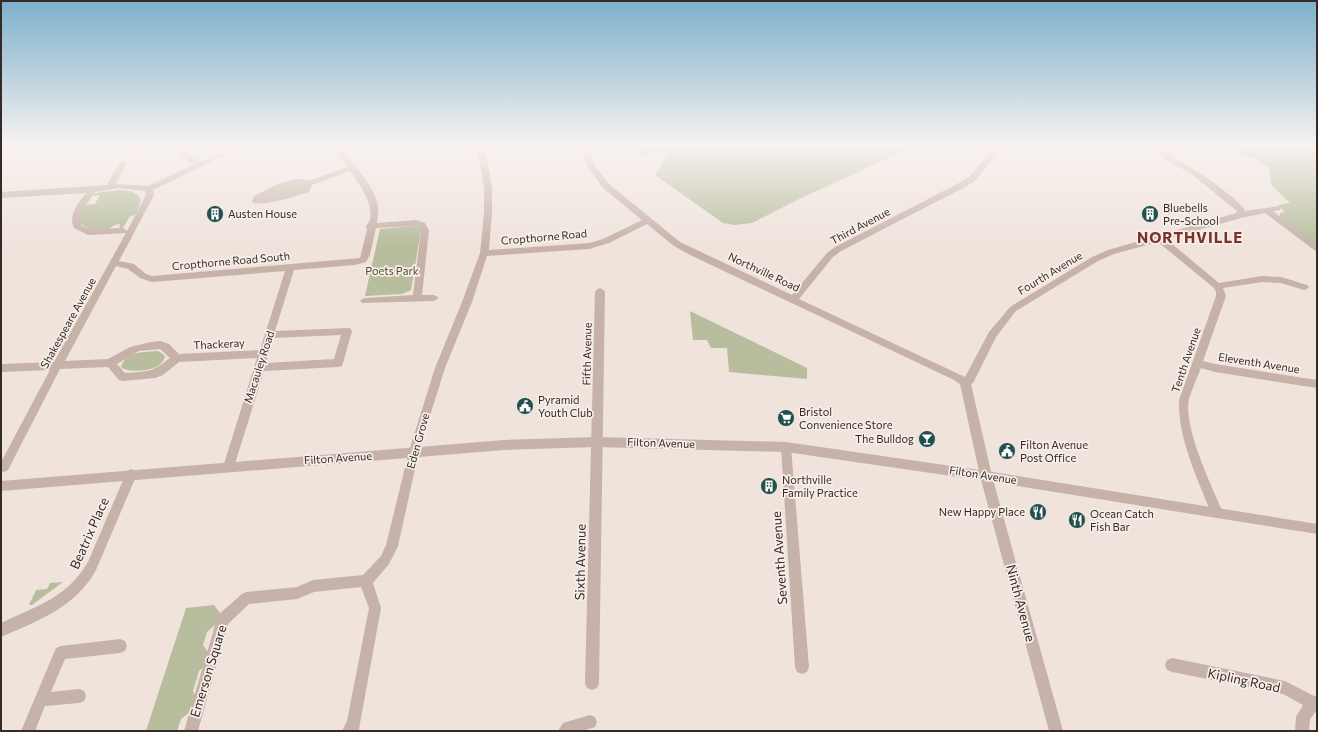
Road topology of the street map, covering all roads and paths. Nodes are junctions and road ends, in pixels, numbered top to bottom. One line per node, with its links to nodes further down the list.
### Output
1 (113, 180): 10 (street)
2 (168, 180): 11 (street)
3 (318, 180): 9 (street)
4 (360, 180): 18 (street)
5 (487, 180): 22 (street, Eden Grove)
6 (601, 180): 17 (street, Northville Road)
7 (969, 180): 30 (street, Third Avenue)
8 (1204, 180): 16 (street)
9 (308, 184): 9 (street)
10 (110, 186): 11 (street); 12 (street)
11 (150, 189): 23 (street, Shakespeare Avenue)
12 (92, 190): 13 (street); 19 (street)
13 (1, 195)
14 (1278, 208): 15 (street, Fourth Avenue)
15 (1266, 210): 16 (street, Fourth Avenue); 21 (street)
16 (1240, 215): 20 (street, Fourth Avenue)
17 (648, 220): 22 (street, Cropthorne Road); 30 (street, Northville Road)
18 (370, 226): 24 (street, Cropthorne Road South); 28 (street)
19 (116, 230)
20 (1160, 239): 25 (street); 40 (street, Fourth Avenue)
21 (1317, 249)
22 (484, 253): 44 (street, Eden Grove)
23 (114, 264): 24 (street, Cropthorne Road South); 37 (street, Shakespeare Avenue)
24 (290, 268): 32 (street, Macauley Road)
25 (1216, 286): 26 (street); 36 (street, Tenth Avenue)
26 (1304, 287)
27 (600, 291): 42 (street, Fifth Avenue)
28 (417, 298): 29 (street); 31 (street)
29 (434, 298)
30 (794, 299): 40 (street, Northville Road)
31 (365, 301)
32 (269, 335): 33 (street, Macauley Road); 38 (street)
33 (263, 354): 34 (street, Thackeray); 38 (street, Macauley Road)
34 (177, 358): 35 (street); 35 (street)
35 (110, 363): 37 (street)
36 (1198, 363): 41 (street, Eleventh Avenue); 50 (street, Tenth Avenue)
37 (57, 366): 39 (street); 46 (street, Shakespeare Avenue)
38 (259, 367): 45 (street, Macauley Road)
39 (1, 368)
40 (965, 382): 48 (street)
41 (1317, 384)
42 (596, 442): 43 (street, Filton Avenue); 44 (street, Filton Avenue); 57 (street, Sixth Avenue)
43 (786, 447): 48 (street, Filton Avenue); 56 (street, Seventh Avenue)
44 (414, 451): 45 (street, Filton Avenue); 52 (street, Eden Grove)
45 (228, 466): 47 (street, Filton Avenue)
46 (4, 468)
47 (131, 474): 49 (street, Filton Avenue); 53 (street, Beatrix Place)
48 (986, 476): 50 (street, Filton Avenue); 66 (street, Ninth Avenue)
49 (1, 486)
50 (1217, 513): 51 (street, Filton Avenue)
51 (1317, 529)
52 (366, 581): 63 (street, Emerson Square); 64 (street)
53 (1, 630)
54 (120, 646): 59 (street)
55 (1172, 665): 60 (street, Kipling Road)
56 (802, 667)
57 (592, 683)
58 (79, 696): 59 (street)
59 (41, 700): 62 (street)
60 (1315, 703): 67 (street, Kipling Road)
61 (590, 722): 65 (street)
62 (28, 731)
63 (190, 731)
64 (349, 731)
65 (565, 731)
66 (1056, 731)
67 (1302, 731)

